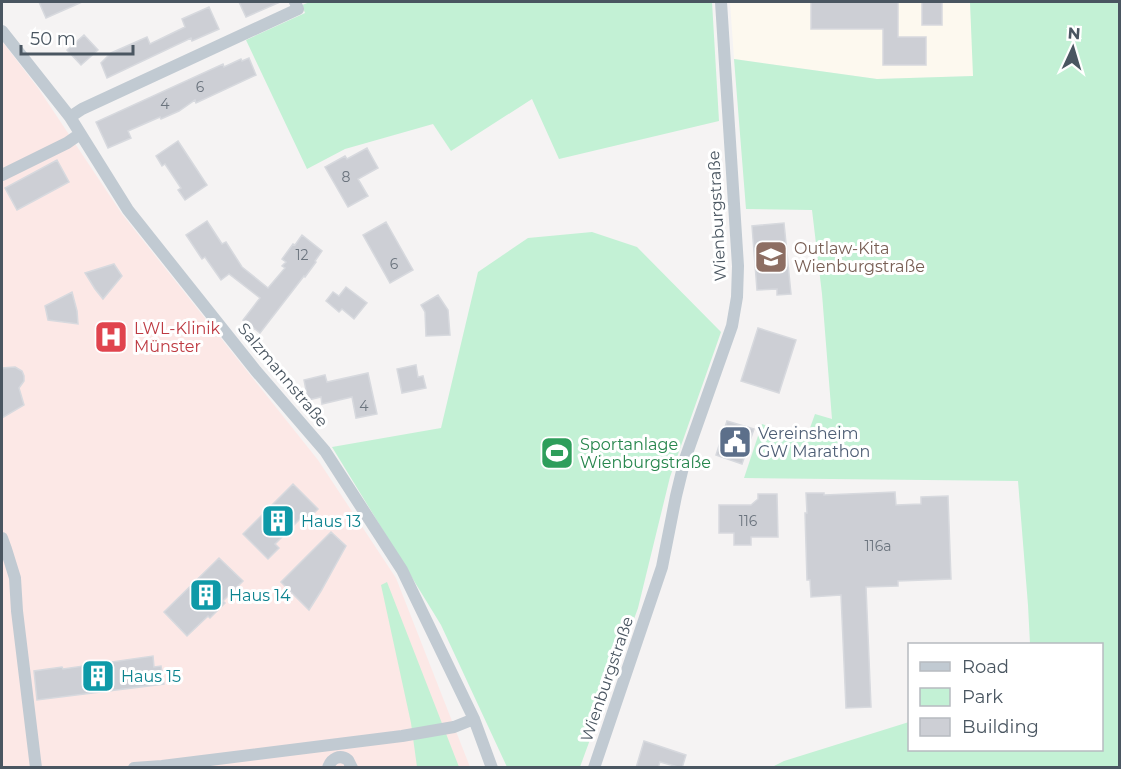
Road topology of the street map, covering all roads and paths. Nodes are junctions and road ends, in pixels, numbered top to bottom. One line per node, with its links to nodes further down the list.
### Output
1 (295, 2): 4 (street)
2 (721, 2): 15 (street, Wienburgstraße)
3 (2, 31): 4 (street, Salzmannstraße)
4 (69, 117): 5 (street, Salzmannstraße)
5 (80, 134): 6 (street); 8 (street, Salzmannstraße)
6 (2, 175)
7 (2, 538): 10 (street)
8 (474, 719): 9 (street); 14 (street, Salzmannstraße)
9 (339, 750): 11 (street); 12 (street); 13 (street)
10 (36, 768)
11 (134, 768)
12 (328, 768)
13 (352, 768)
14 (492, 768)
15 (594, 768)

